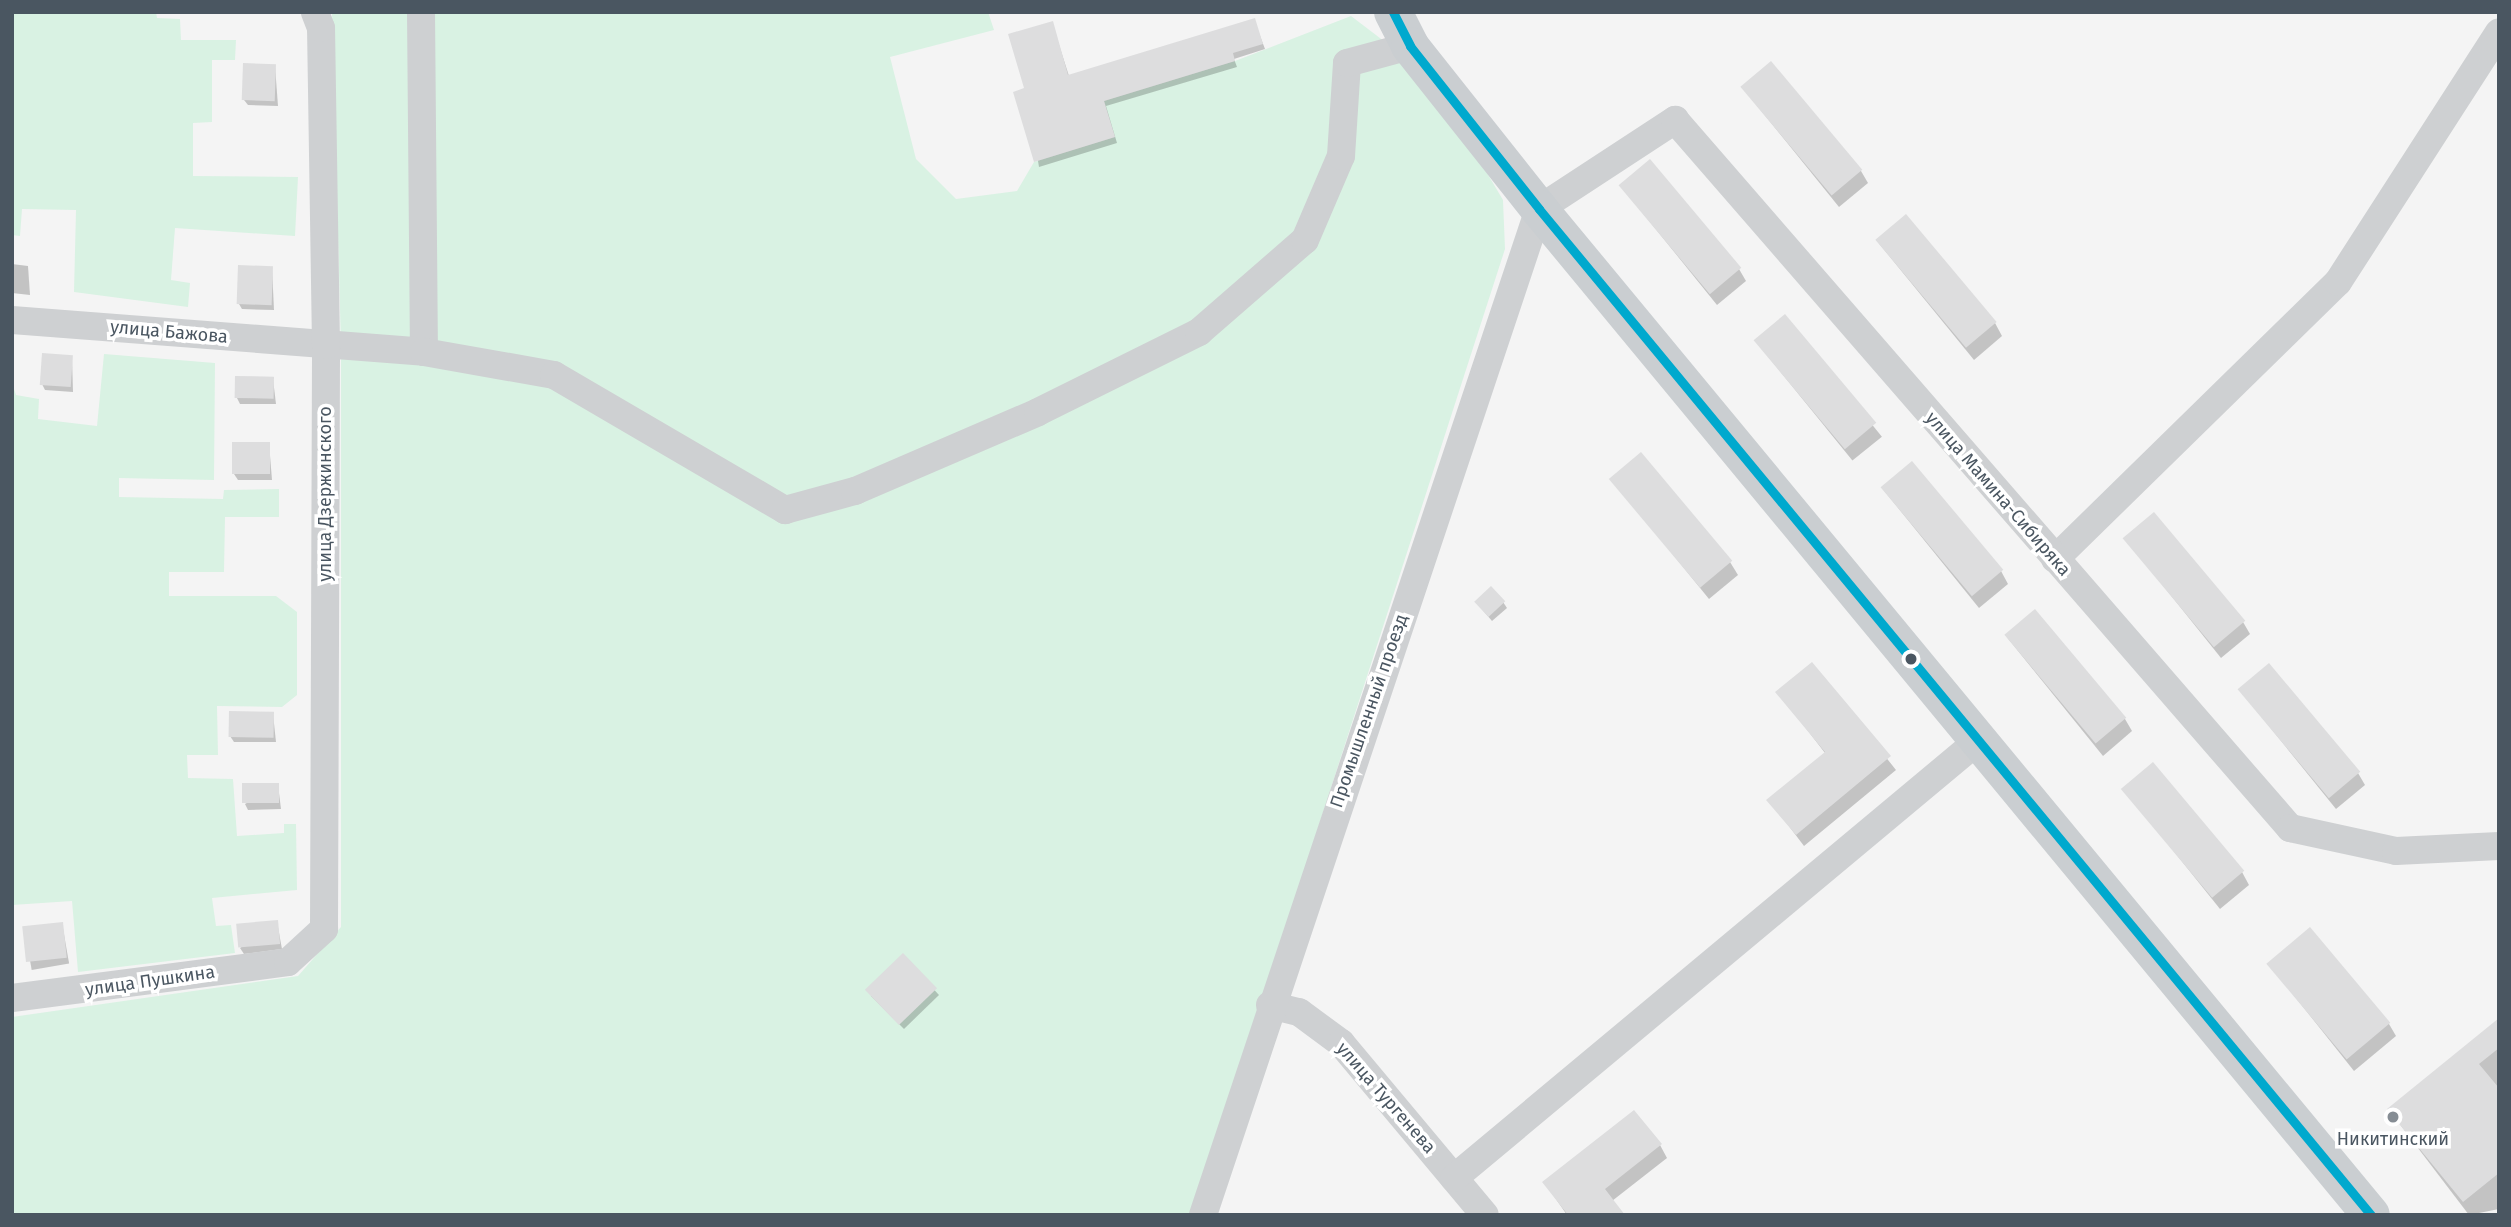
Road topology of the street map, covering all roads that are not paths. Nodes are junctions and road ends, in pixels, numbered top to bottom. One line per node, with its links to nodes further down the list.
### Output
1 (315, 12): 8 (street, улица Дзержинского)
2 (421, 12): 9 (street)
3 (1393, 12): 5 (main road)
4 (2499, 32): 10 (street)
5 (1410, 46): 6 (main road); 9 (street, улица Бажова)
6 (1539, 209): 10 (street, улица Мамина-Сибиряка); 11 (main road); 15 (street, Промышленный проезд)
7 (12, 320): 8 (street, улица Бажова)
8 (326, 345): 9 (street, улица Бажова); 13 (street, улица Дзержинского)
9 (424, 352)
10 (2055, 559): 12 (street, улица Мамина-Сибиряка)
11 (1979, 740): 16 (street); 19 (main road)
12 (2499, 846)
13 (288, 962): 14 (street, улица Пушкина)
14 (12, 998)
15 (1270, 1005): 16 (street, улица Тургенева); 17 (street, Промышленный проезд)
16 (1454, 1178): 18 (street, улица Тургенева)
17 (1203, 1215)
18 (1485, 1215)
19 (2371, 1215)

